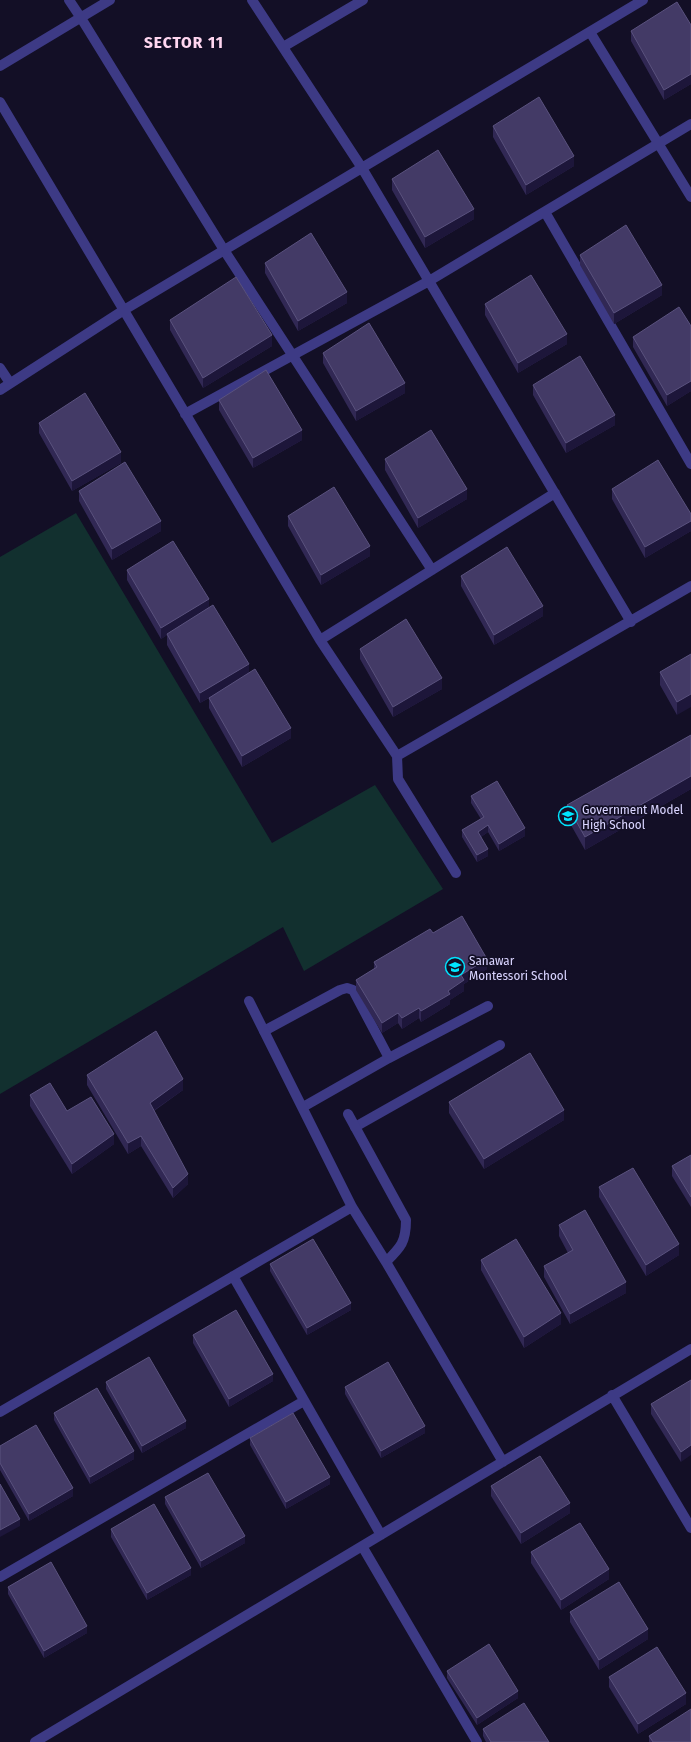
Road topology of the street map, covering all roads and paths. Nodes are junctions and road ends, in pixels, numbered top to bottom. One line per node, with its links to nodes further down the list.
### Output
1 (69, 0): 6 (street)
2 (110, 0): 6 (street)
3 (252, 0): 8 (street)
4 (363, 0): 8 (street)
5 (644, 0): 7 (street)
6 (81, 18): 9 (street); 16 (street)
7 (590, 32): 12 (street); 13 (street)
8 (283, 47): 13 (street)
9 (0, 66)
10 (0, 102): 18 (street)
11 (691, 124): 12 (street)
12 (659, 144): 14 (street); 15 (street)
13 (362, 168): 16 (street); 17 (street)
14 (691, 197)
15 (545, 212): 17 (street); 24 (street)
16 (224, 250): 18 (street); 19 (street)
17 (429, 281): 19 (street); 25 (street)
18 (124, 310): 21 (street); 23 (street)
19 (292, 355): 23 (street); 26 (street)
20 (0, 368): 21 (street)
21 (10, 383): 22 (street)
22 (0, 390)
23 (185, 414): 29 (street)
24 (691, 464)
25 (555, 493): 26 (street); 28 (street)
26 (432, 570): 29 (street)
27 (691, 586): 28 (street)
28 (631, 622): 30 (street)
29 (320, 640): 30 (street)
30 (397, 756): 31 (street)
31 (456, 873)
32 (249, 1001): 34 (street)
33 (488, 1006): 36 (street)
34 (264, 1031): 36 (street); 37 (street)
35 (500, 1045): 39 (street)
36 (389, 1058): 37 (street)
37 (303, 1107): 40 (street)
38 (348, 1114): 39 (street)
39 (355, 1127): 41 (street)
40 (352, 1207): 41 (street); 42 (street)
41 (386, 1262): 47 (street)
42 (233, 1276): 45 (street); 46 (street)
43 (691, 1348): 44 (street)
44 (612, 1395): 47 (street); 48 (street)
45 (304, 1401): 49 (street); 51 (street)
46 (0, 1412)
47 (503, 1462): 49 (street)
48 (691, 1528)
49 (381, 1535): 50 (street)
50 (362, 1546): 52 (street); 53 (street)
51 (0, 1577)
52 (34, 1742)
53 (477, 1742)

